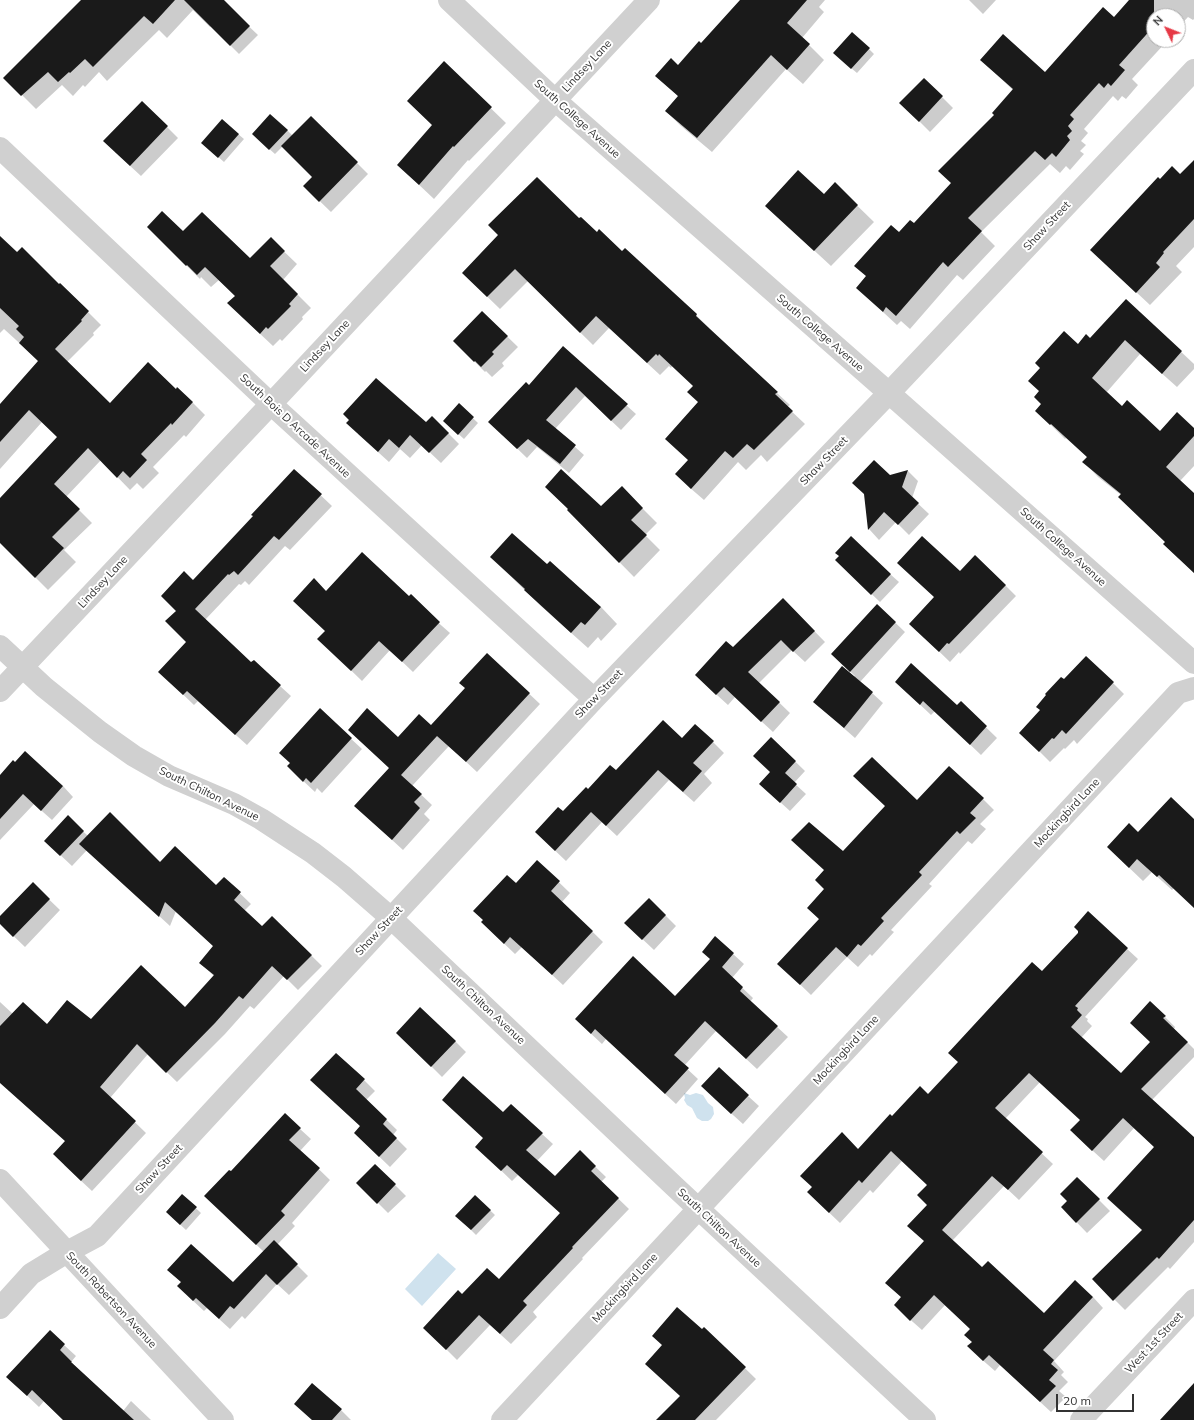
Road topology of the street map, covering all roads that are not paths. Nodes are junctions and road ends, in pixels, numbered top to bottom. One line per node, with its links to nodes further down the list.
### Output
1 (449, 0): 4 (street, South College Avenue)
2 (648, 0): 4 (street, Lindsey Lane)
3 (1194, 70): 6 (street, Shaw Street)
4 (555, 100): 6 (street, South College Avenue); 7 (street, Lindsey Lane)
5 (0, 148): 7 (street, South Bois D Arcade Avenue)
6 (890, 393): 9 (street, South College Avenue); 13 (street, Shaw Street)
7 (271, 404): 10 (street, Lindsey Lane); 13 (street, South Bois D Arcade Avenue)
8 (0, 646): 10 (street, South Chilton Avenue)
9 (1194, 663)
10 (22, 667): 12 (street, Lindsey Lane); 14 (street, South Chilton Avenue)
11 (1194, 688): 16 (street, Mockingbird Lane)
12 (0, 691)
13 (594, 699): 14 (street, Shaw Street)
14 (391, 918): 16 (street, South Chilton Avenue); 17 (street, Shaw Street)
15 (0, 1180): 17 (street, South Robertson Avenue)
16 (698, 1209): 21 (street, Mockingbird Lane); 22 (street, South Chilton Avenue)
17 (67, 1252): 19 (street, Shaw Street); 20 (street, South Robertson Avenue)
18 (1194, 1300): 23 (street, West 1st Street)
19 (0, 1308)
20 (223, 1420)
21 (502, 1420)
22 (925, 1420)
23 (1081, 1420)

